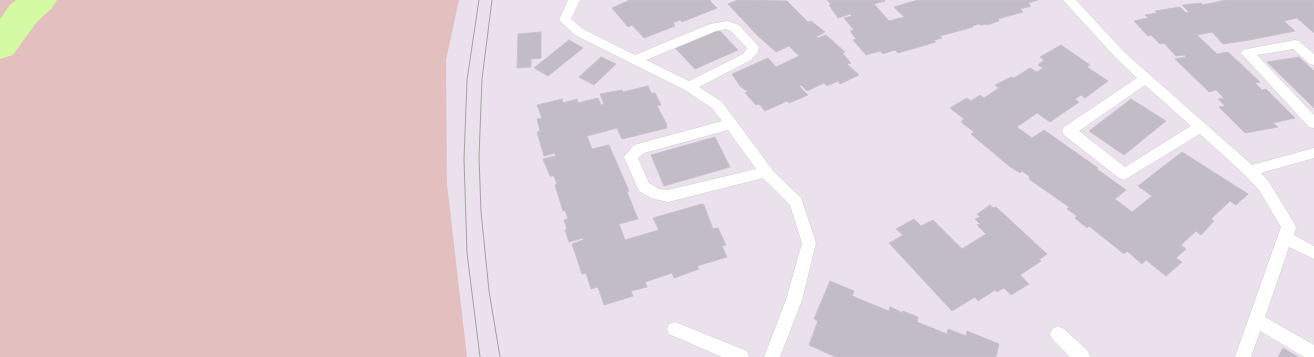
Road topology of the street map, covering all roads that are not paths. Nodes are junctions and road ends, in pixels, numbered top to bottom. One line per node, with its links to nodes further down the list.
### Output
1 (574, 0): 3 (lane)
2 (1069, 0): 5 (lane)
3 (635, 60): 6 (lane); 6 (lane)
4 (1314, 61): 7 (lane)
5 (1146, 78): 9 (lane); 9 (lane)
6 (689, 87): 8 (lane)
7 (1314, 123)
8 (731, 124): 12 (lane); 12 (lane)
9 (1201, 127): 11 (lane)
10 (1314, 153): 11 (lane)
11 (1250, 171): 13 (lane)
12 (766, 172): 19 (lane)
13 (1285, 238): 14 (lane); 15 (lane)
14 (1314, 253)
15 (1256, 320): 18 (lane); 22 (lane)
16 (675, 329): 20 (lane)
17 (1058, 334): 21 (lane)
18 (1314, 354)
19 (776, 356)
20 (741, 357)
21 (1082, 357)
22 (1243, 357)

